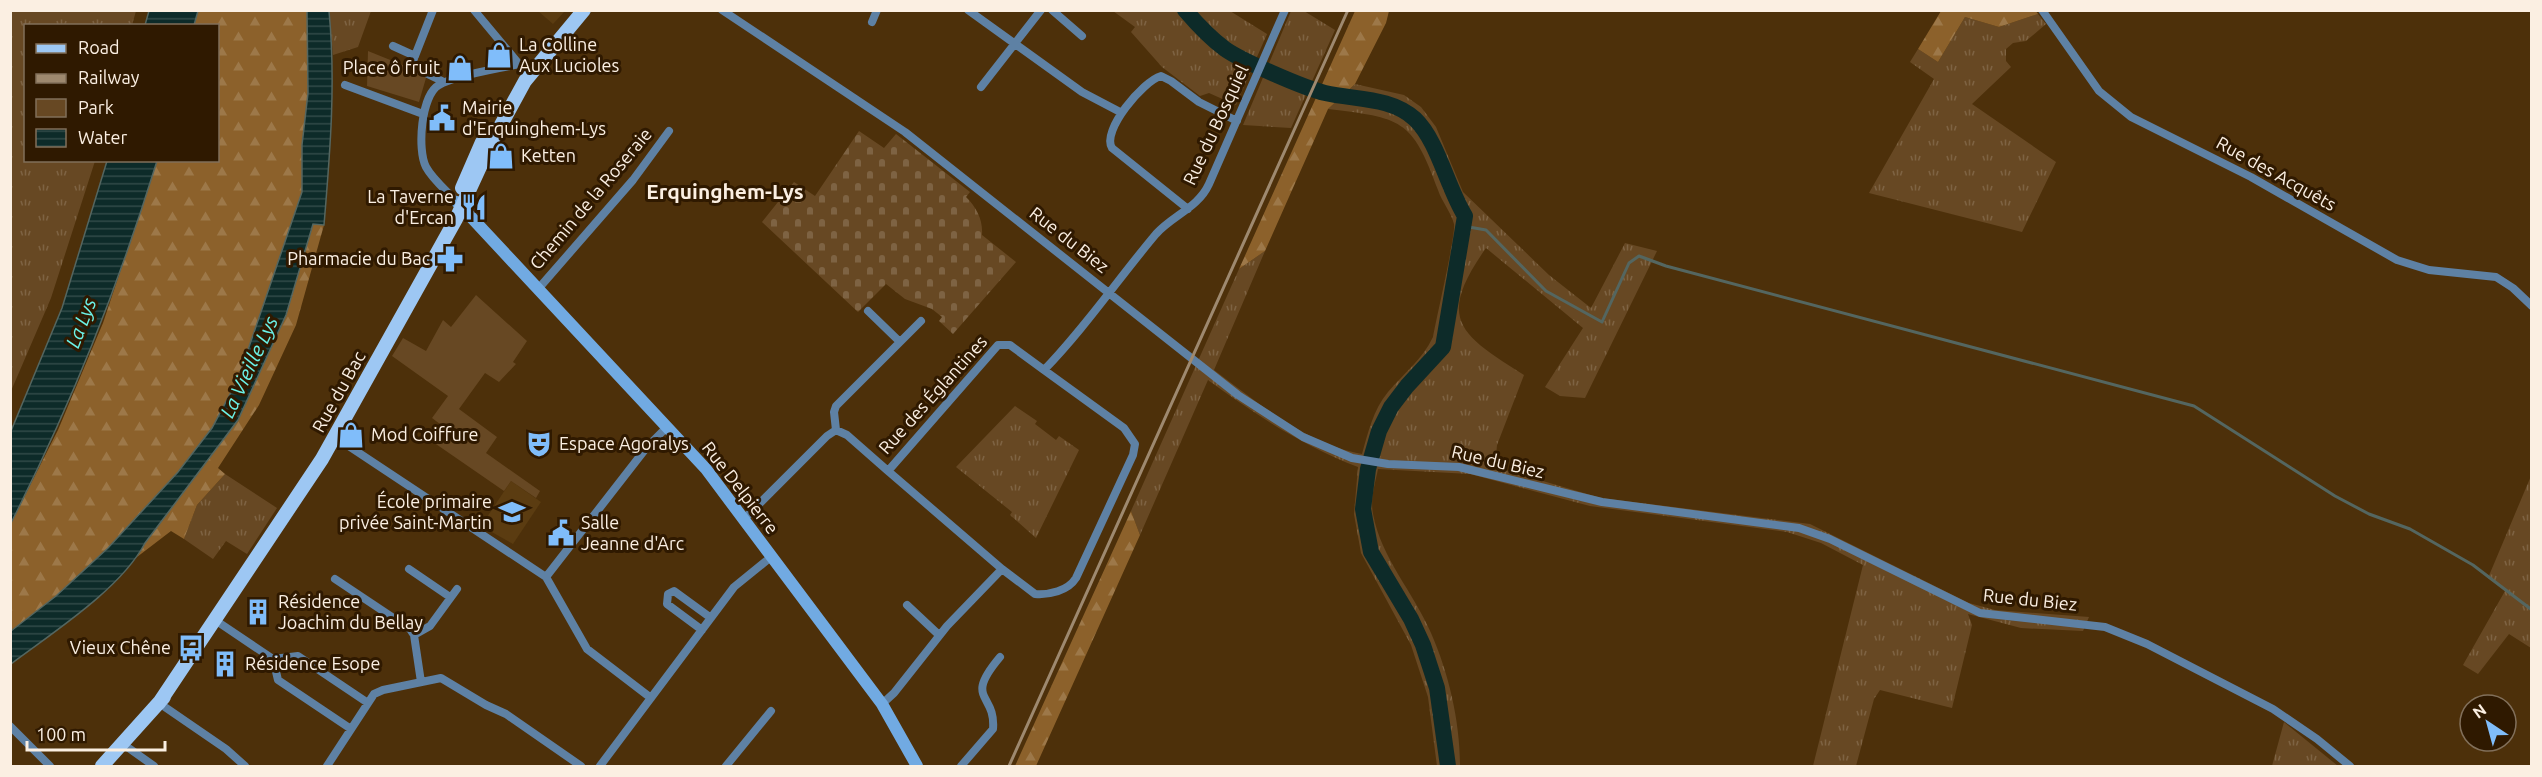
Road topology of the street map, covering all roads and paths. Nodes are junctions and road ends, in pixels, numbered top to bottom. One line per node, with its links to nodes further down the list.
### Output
1 (433, 10): 16 (street)
2 (474, 10): 17 (street)
3 (574, 10): 17 (main road)
4 (584, 10): 17 (main road)
5 (722, 10): 28 (street, Rue du Biez)
6 (878, 10): 12 (street)
7 (968, 10): 14 (street)
8 (1041, 10): 14 (street)
9 (1052, 10): 13 (street)
10 (1285, 10): 23 (street, Rue du Bosquiel)
11 (2042, 10): 29 (street, Rue des Acquêts)
12 (872, 22)
13 (1082, 36)
14 (1015, 44): 20 (street); 21 (street)
15 (393, 46): 16 (street)
16 (415, 56): 18 (street)
17 (524, 69): 18 (street); 25 (main road, Rue du Bac)
18 (444, 82): 22 (street)
19 (345, 85): 22 (street)
20 (981, 87)
21 (1122, 113): 23 (street); 26 (street)
22 (423, 114): 25 (street)
23 (1237, 121): 26 (street, Rue du Bosquiel)
24 (669, 132): 27 (street, Chemin de la Roseraie)
25 (459, 205): 27 (street, Rue Delpierre); 36 (main road, Rue du Bac)
26 (1188, 209): 28 (street, Rue du Bosquiel)
27 (539, 288): 34 (street, Rue Delpierre)
28 (1110, 294): 33 (street); 73 (street, Rue du Biez)
29 (2532, 306)
30 (868, 311): 32 (street)
31 (921, 321): 32 (street)
32 (900, 342): 35 (street)
33 (1044, 370): 37 (street, Rue des Églantines); 41 (street, Rue des Églantines)
34 (667, 426): 38 (street, Rue Delpierre); 42 (street)
35 (836, 430): 37 (street); 38 (street)
36 (335, 437): 42 (street); 48 (main road, Rue du Bac)
37 (888, 471): 41 (street, Rue des Églantines)
38 (743, 520): 39 (street, Rue Delpierre)
39 (771, 557): 47 (street); 58 (street, Rue Delpierre)
40 (409, 569): 45 (street)
41 (1002, 569): 51 (street)
42 (546, 577): 55 (street)
43 (335, 579): 50 (street)
44 (457, 589): 45 (street)
45 (450, 597): 50 (street)
46 (907, 605): 51 (street)
47 (711, 618): 49 (street); 49 (street)
48 (219, 622): 53 (street); 56 (main road, Rue du Bac)
49 (702, 630): 55 (street)
50 (414, 635): 54 (street)
51 (939, 635): 58 (street)
52 (1000, 657): 72 (street)
53 (273, 659): 57 (street); 61 (street)
54 (421, 682): 57 (street); 68 (street)
55 (651, 698): 69 (street)
56 (159, 703): 62 (main road, Rue du Bac); 66 (street)
57 (368, 703): 61 (street)
58 (882, 704): 71 (street, Rue Delpierre)
59 (771, 711): 70 (street)
60 (10, 726): 63 (street)
61 (351, 729): 67 (street)
62 (123, 744): 64 (main road, Rue du Bac); 65 (street)
63 (50, 766)
64 (102, 766)
65 (154, 766)
66 (245, 766)
67 (327, 766)
68 (581, 766)
69 (600, 766)
70 (726, 766)
71 (917, 766)
72 (961, 766)
73 (2350, 766)

